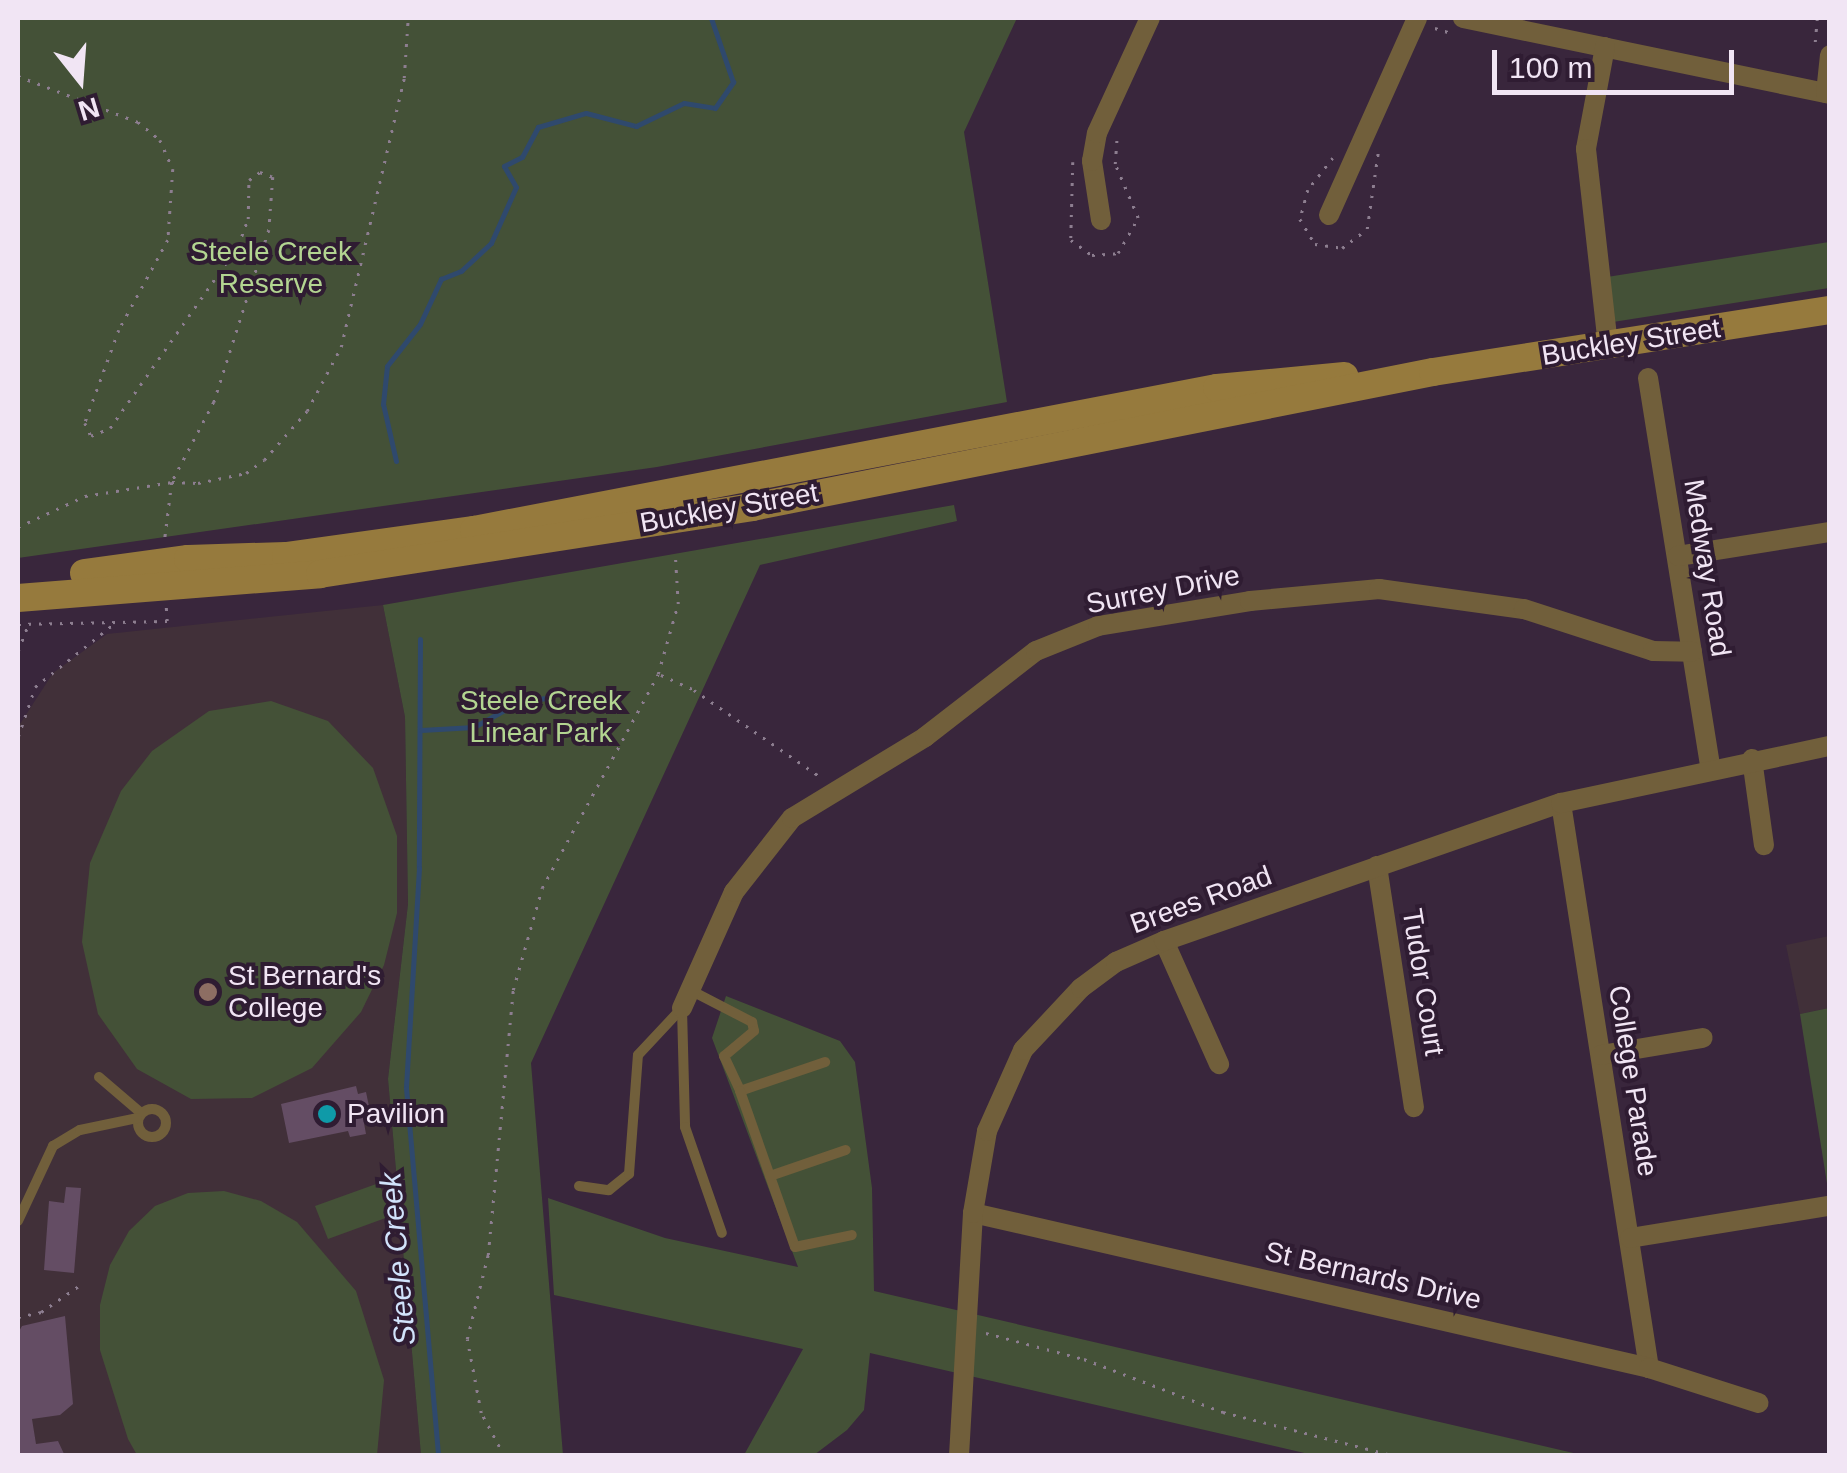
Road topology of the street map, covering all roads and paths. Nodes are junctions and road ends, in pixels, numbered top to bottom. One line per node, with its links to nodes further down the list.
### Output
1 (408, 18): 15 (path)
2 (1150, 18): 10 (street)
3 (1417, 18): 9 (street)
4 (1463, 18): 5 (street)
5 (1605, 47): 8 (street); 12 (street)
6 (1830, 55): 8 (street)
7 (18, 76): 15 (path)
8 (1828, 93)
9 (1329, 216)
10 (1101, 220)
11 (1830, 310): 12 (main road, Buckley Street)
12 (1608, 346): 13 (main road, Buckley Street)
13 (1433, 372): 21 (main road, Buckley Street); 22 (main road, Buckley Street)
14 (1648, 378): 20 (street, Medway Road)
15 (172, 482): 16 (path); 18 (path)
16 (18, 526)
17 (1830, 532): 20 (street)
18 (164, 544)
19 (675, 554): 29 (path)
20 (1678, 556): 28 (street, Medway Road)
21 (18, 580)
22 (18, 598)
23 (166, 604): 24 (path)
24 (116, 622): 26 (path); 30 (path)
25 (18, 624): 26 (path)
26 (28, 624): 27 (path)
27 (18, 651)
28 (1692, 652): 33 (street, Medway Road); 34 (street, Surrey Drive)
29 (658, 674): 34 (path); 61 (path)
30 (18, 737)
31 (1830, 746): 32 (street, Brees Road)
32 (1752, 760): 33 (street, Brees Road); 36 (street)
33 (1710, 767): 35 (street, Brees Road)
34 (835, 788): 39 (street, Surrey Drive)
35 (1561, 803): 37 (street, Brees Road); 41 (street, College Parade)
36 (1764, 845)
37 (1377, 866): 38 (street, Brees Road); 46 (street, Tudor Court)
38 (1164, 941): 43 (street); 51 (street, Brees Road)
39 (685, 998): 45 (lane); 49 (lane); 53 (lane)
40 (1703, 1038): 41 (street)
41 (1601, 1055): 55 (street, College Parade)
42 (825, 1062): 45 (lane)
43 (1219, 1064)
44 (98, 1077): 52 (lane)
45 (740, 1091): 48 (lane)
46 (1414, 1107)
47 (846, 1150): 48 (lane)
48 (770, 1176): 54 (lane)
49 (579, 1186)
50 (1828, 1206): 55 (street)
51 (972, 1213): 58 (street, Brees Road); 59 (street, St Bernards Drive)
52 (18, 1221)
53 (722, 1233)
54 (852, 1235)
55 (1630, 1238): 59 (street, College Parade)
56 (83, 1283): 57 (path)
57 (18, 1317)
58 (962, 1329): 62 (street, Brees Road); 63 (path)
59 (1649, 1368): 60 (street, St Bernards Drive)
60 (1759, 1403)
61 (504, 1456)
62 (959, 1456)
63 (1396, 1456)

